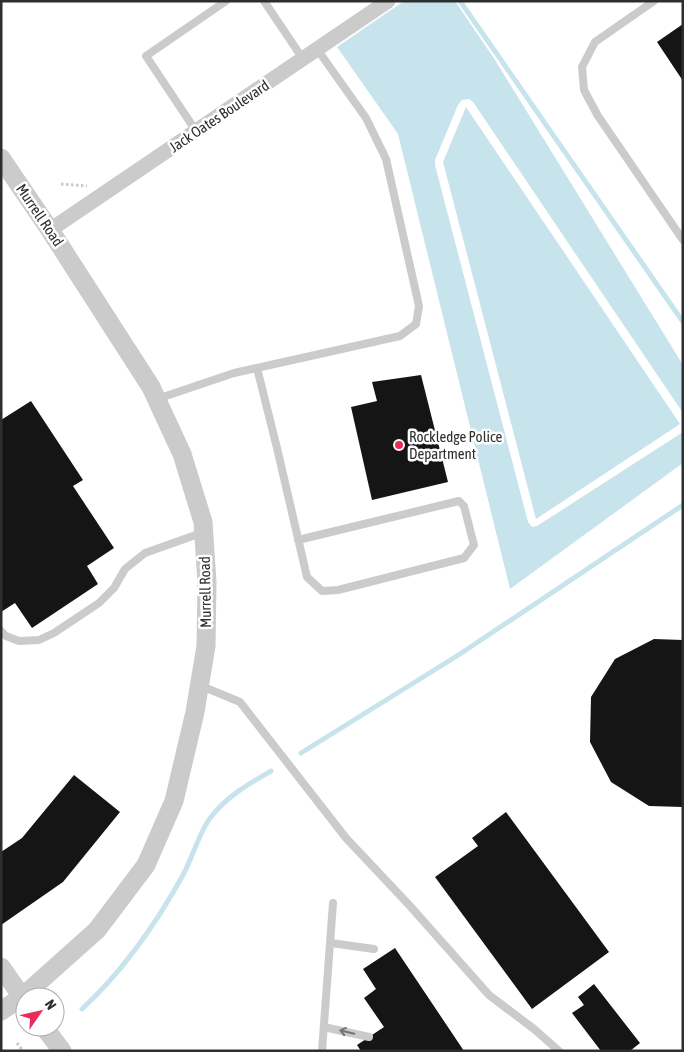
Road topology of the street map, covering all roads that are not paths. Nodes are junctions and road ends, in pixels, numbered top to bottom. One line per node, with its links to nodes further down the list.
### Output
1 (226, 1): 7 (lane)
2 (264, 1): 6 (lane)
3 (388, 1): 5 (street, Jack Oates Boulevard)
4 (654, 1): 10 (lane)
5 (317, 49): 6 (street, Jack Oates Boulevard); 11 (lane)
6 (303, 59): 7 (street, Jack Oates Boulevard)
7 (196, 131): 9 (street, Jack Oates Boulevard)
8 (1, 158): 9 (street, Murrell Road)
9 (50, 230): 12 (street, Murrell Road)
10 (683, 240)
11 (257, 368): 12 (lane); 14 (lane)
12 (156, 400): 13 (street, Murrell Road)
13 (204, 532): 15 (lane); 16 (street, Murrell Road)
14 (298, 540): 14 (lane)
15 (3, 636)
16 (199, 685): 22 (street, Murrell Road); 30 (lane)
17 (333, 903): 18 (lane)
18 (331, 943): 19 (lane); 25 (lane)
19 (374, 949)
20 (1, 966): 21 (street)
21 (16, 987)
22 (37, 987)
23 (15, 1004): 24 (street, Murrell Road)
24 (1, 1011)
25 (324, 1026): 27 (lane, one-way to 25); 29 (lane)
26 (51, 1037): 28 (street)
27 (369, 1037)
28 (60, 1049)
29 (322, 1051)
30 (559, 1051)

